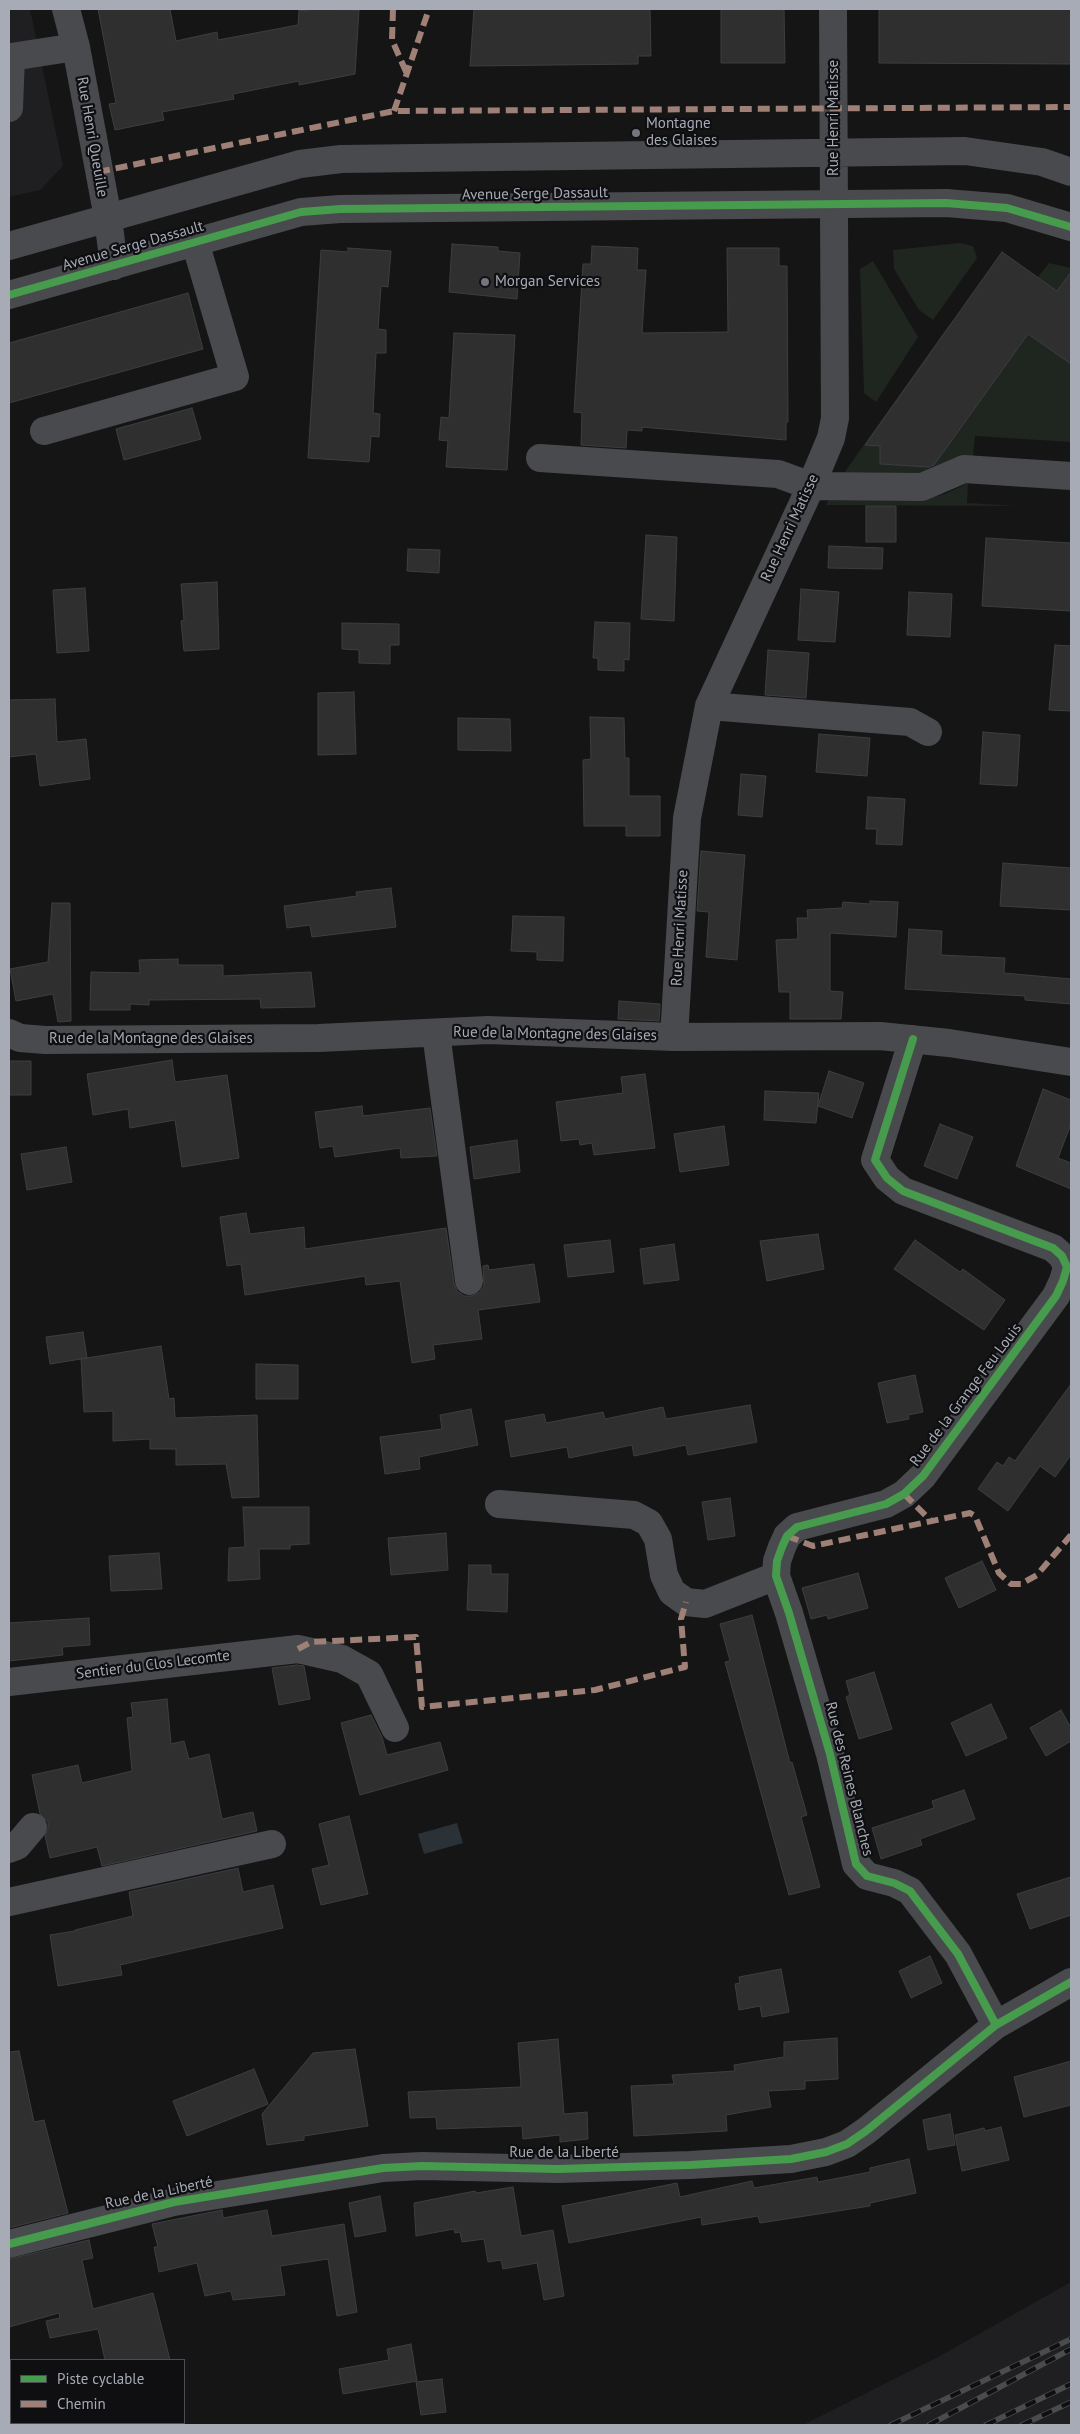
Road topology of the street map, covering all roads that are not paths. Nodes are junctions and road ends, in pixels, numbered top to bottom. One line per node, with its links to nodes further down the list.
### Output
1 (66, 9): 3 (street, Rue Henri Queuille)
2 (834, 9): 6 (street, Rue Henri Matisse)
3 (76, 47): 4 (street); 9 (street, Rue Henri Queuille)
4 (10, 55): 5 (street)
5 (9, 108)
6 (832, 153): 7 (street); 8 (street, Rue Henri Matisse); 9 (street)
7 (1071, 172)
8 (835, 204): 10 (street, Avenue Serge Dassault); 11 (street, Avenue Serge Dassault); 18 (street, Rue Henri Matisse)
9 (108, 218): 12 (street); 13 (street, Rue Henri Queuille)
10 (1071, 227)
11 (195, 242): 13 (street, Avenue Serge Dassault); 15 (street)
12 (9, 246)
13 (114, 266): 14 (street, Avenue Serge Dassault)
14 (9, 296)
15 (44, 431)
16 (540, 458): 18 (street)
17 (1071, 476): 18 (street)
18 (810, 486): 19 (street, Rue Henri Matisse)
19 (709, 706): 20 (street); 23 (street, Rue Henri Matisse)
20 (928, 732)
21 (9, 1033): 22 (street, Rue de la Montagne des Glaises)
22 (436, 1033): 23 (street, Rue de la Montagne des Glaises); 27 (street)
23 (674, 1037): 24 (street, Rue de la Montagne des Glaises)
24 (913, 1039): 25 (street, Rue de la Montagne des Glaises); 26 (street, Rue de la Grange Feu Louis)
25 (1071, 1062)
26 (1069, 1266): 29 (street, Rue de la Grange Feu Louis)
27 (469, 1281)
28 (499, 1504): 29 (street)
29 (776, 1576): 37 (street, Rue des Reines Blanches)
30 (9, 1682): 31 (street, Sentier du Clos Lecomte)
31 (395, 1728)
32 (33, 1827): 34 (street)
33 (272, 1844): 35 (street)
34 (9, 1849)
35 (9, 1902)
36 (1071, 1982): 37 (street, Rue de la Liberté)
37 (996, 2025): 38 (street, Rue de la Liberté)
38 (9, 2244)

